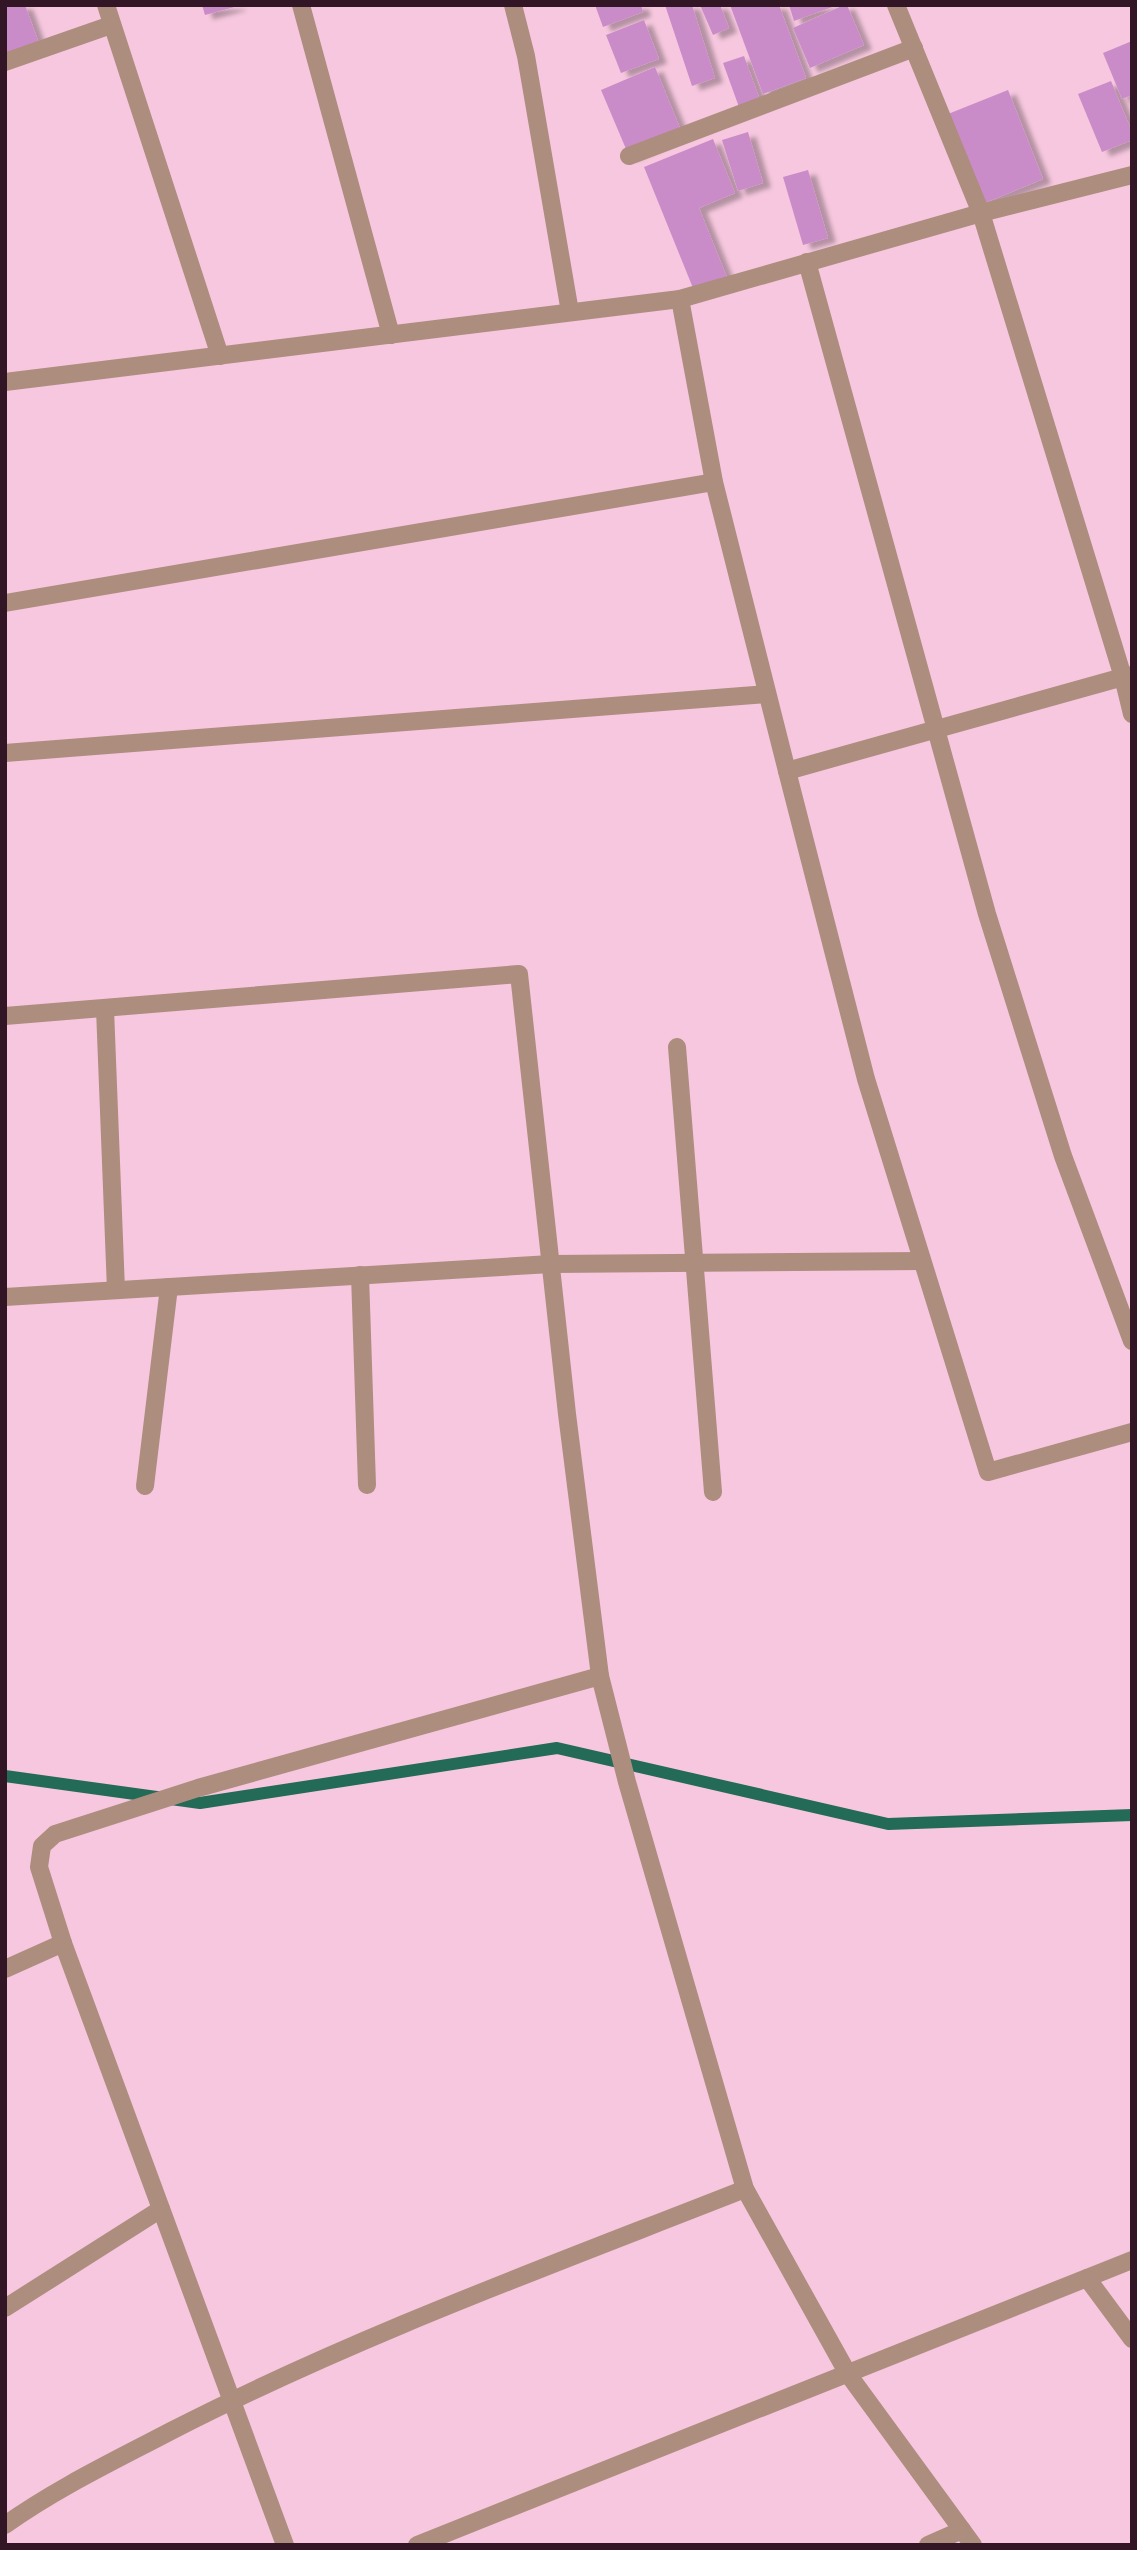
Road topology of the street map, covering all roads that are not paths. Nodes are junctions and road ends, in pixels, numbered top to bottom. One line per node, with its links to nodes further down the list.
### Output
1 (106, 5): 5 (street)
2 (301, 5): 14 (street)
3 (513, 5): 13 (street)
4 (896, 5): 6 (street)
5 (111, 25): 7 (street); 15 (street)
6 (914, 48): 8 (street); 10 (street)
7 (5, 62)
8 (629, 156)
9 (1132, 175): 10 (street)
10 (981, 213): 11 (street); 19 (street)
11 (807, 262): 12 (street); 22 (street)
12 (680, 299): 13 (street); 17 (street)
13 (570, 312): 14 (street)
14 (391, 335): 15 (street)
15 (220, 356): 16 (street)
16 (5, 382)
17 (714, 482): 18 (street); 20 (street)
18 (5, 603)
19 (1127, 676): 21 (street); 22 (street)
20 (768, 694): 23 (street); 24 (street)
21 (1132, 714)
22 (937, 729): 24 (street); 35 (street)
23 (5, 753)
24 (787, 771): 28 (street)
25 (105, 1009): 26 (street); 30 (street); 33 (street)
26 (5, 1016)
27 (677, 1047): 29 (street)
28 (922, 1261): 29 (street); 36 (street)
29 (694, 1262): 30 (street); 39 (street)
30 (551, 1264): 31 (street); 40 (street)
31 (360, 1276): 32 (street); 37 (street)
32 (169, 1287): 33 (street); 38 (street)
33 (116, 1290): 34 (street)
34 (5, 1297)
35 (1132, 1341)
36 (1132, 1432)
37 (367, 1485)
38 (145, 1486)
39 (713, 1492)
40 (600, 1676): 41 (street); 43 (street)
41 (63, 1943): 42 (street); 44 (street)
42 (5, 1969)
43 (746, 2189): 49 (street); 50 (street)
44 (161, 2209): 47 (street); 50 (street)
45 (1132, 2260): 46 (street)
46 (1087, 2278): 48 (street); 49 (street)
47 (5, 2308)
48 (1132, 2339)
49 (848, 2374): 52 (street); 54 (street)
50 (232, 2400): 51 (street); 53 (street)
51 (5, 2525)
52 (962, 2530): 55 (street); 56 (street)
53 (285, 2545)
54 (417, 2545)
55 (928, 2545)
56 (973, 2545)

